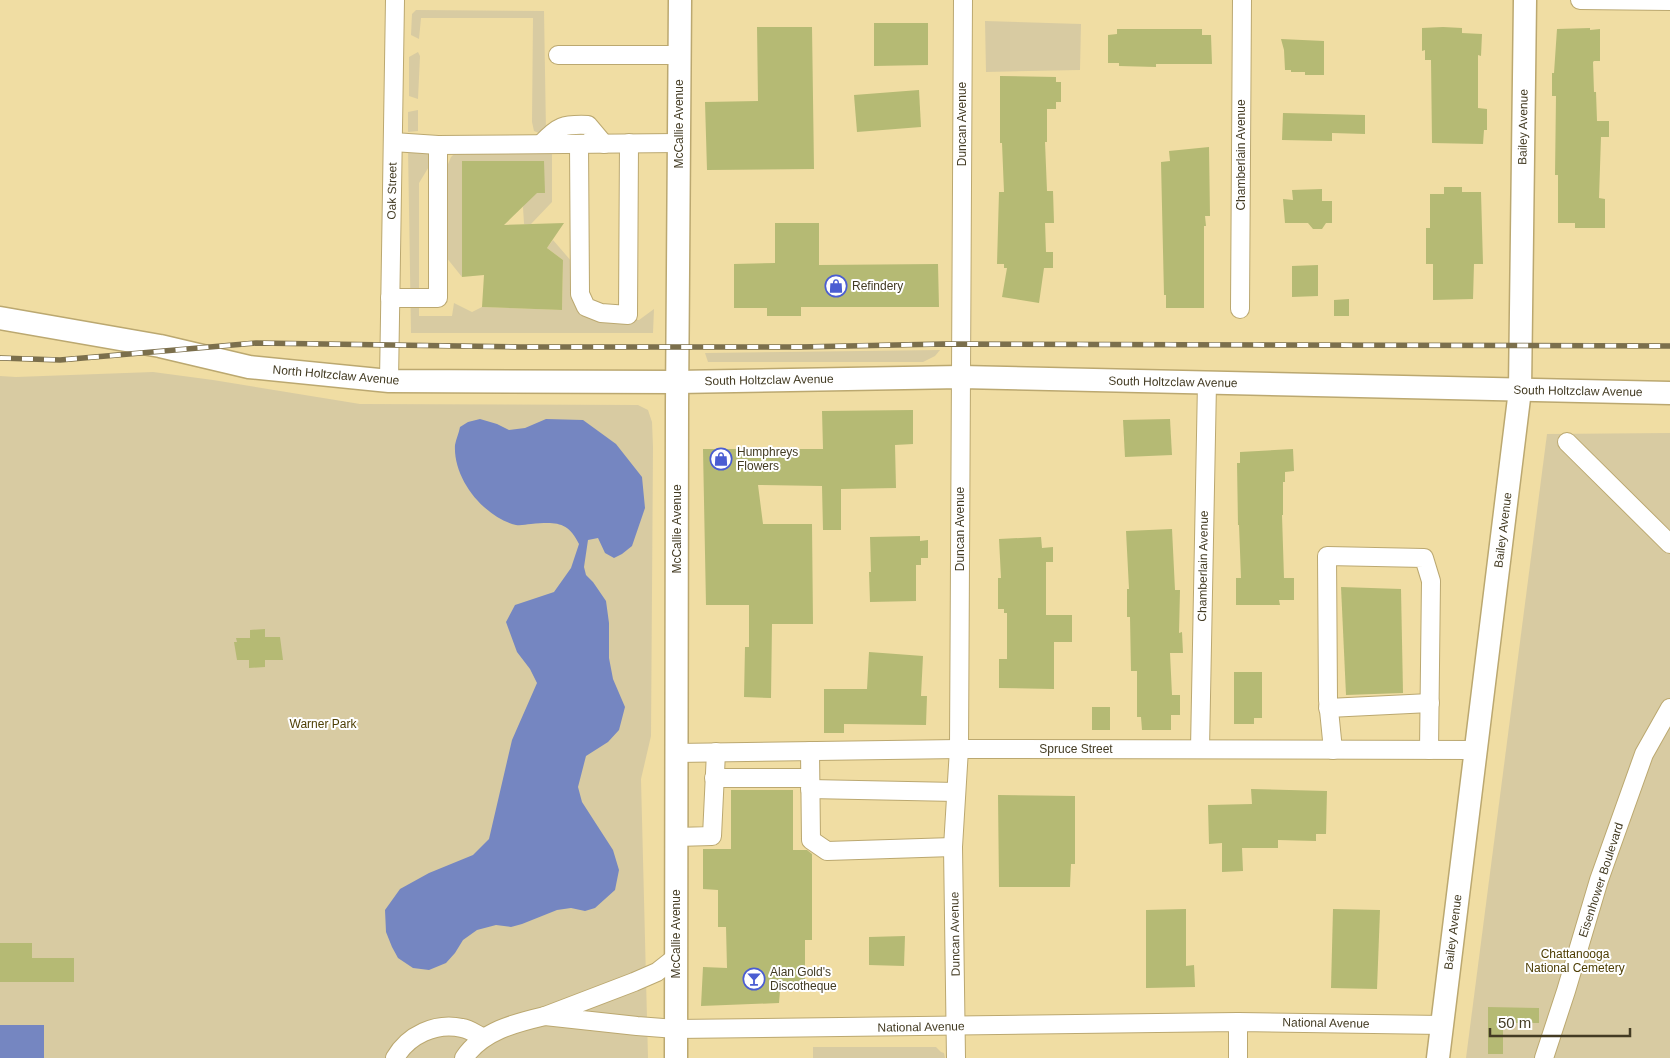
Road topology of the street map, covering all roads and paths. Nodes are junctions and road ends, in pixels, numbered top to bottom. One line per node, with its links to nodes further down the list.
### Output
1 (395, 0): 10 (street, Oak Street)
2 (680, 0): 9 (main road, McCallie Avenue)
3 (963, 0): 20 (street, Duncan Avenue)
4 (1242, 0): 18 (street, Chamberlain Avenue)
5 (1525, 0): 24 (main road, Bailey Avenue)
6 (1580, 0): 7 (street)
7 (1668, 1)
8 (558, 55): 9 (street)
9 (679, 55): 11 (main road, McCallie Avenue)
10 (393, 142): 16 (street); 17 (street, Oak Street)
11 (679, 143): 15 (street); 22 (main road, McCallie Avenue)
12 (541, 144): 13 (street); 14 (street); 16 (street)
13 (579, 144): 14 (street); 15 (street)
14 (604, 144): 15 (street)
15 (629, 144)
16 (438, 145): 17 (street)
17 (390, 298): 21 (street, Oak Street)
18 (1240, 309)
19 (0, 318): 21 (main road, North Holtzclaw Avenue)
20 (961, 377): 22 (main road, South Holtzclaw Avenue); 23 (main road, South Holtzclaw Avenue); 31 (street, Duncan Avenue)
21 (389, 381): 22 (main road, North Holtzclaw Avenue)
22 (677, 382): 38 (main road, McCallie Avenue)
23 (1208, 383): 24 (main road, South Holtzclaw Avenue); 32 (street, Chamberlain Avenue)
24 (1520, 390): 25 (main road, South Holtzclaw Avenue); 35 (main road, Bailey Avenue)
25 (1670, 393)
26 (1567, 442): 27 (street)
27 (1670, 544)
28 (1430, 703): 29 (street); 29 (street); 34 (street)
29 (1328, 704): 33 (street)
30 (1670, 708): 57 (street, Eisenhower Boulevard)
31 (959, 749): 32 (street, Spruce Street); 36 (street, Spruce Street); 41 (street, Duncan Avenue)
32 (1200, 749): 33 (street, Spruce Street)
33 (1332, 750): 34 (street, Spruce Street)
34 (1429, 750): 35 (street, Spruce Street)
35 (1476, 750): 47 (main road, Bailey Avenue)
36 (810, 751): 37 (street, Spruce Street); 40 (street)
37 (716, 752): 38 (street, Spruce Street); 39 (street)
38 (676, 753): 42 (main road, McCallie Avenue)
39 (714, 778): 40 (street); 42 (street)
40 (810, 783): 41 (street); 43 (street)
41 (956, 792): 43 (street, Duncan Avenue)
42 (676, 837): 44 (main road, McCallie Avenue)
43 (953, 847): 48 (street, Duncan Avenue)
44 (676, 957): 45 (street); 49 (main road, McCallie Avenue)
45 (545, 1016): 49 (street, National Avenue); 50 (street)
46 (1238, 1022): 47 (street, National Avenue); 48 (street, National Avenue); 55 (street)
47 (1442, 1025): 56 (main road, Bailey Avenue)
48 (956, 1027): 49 (street, National Avenue); 54 (street, Duncan Avenue)
49 (676, 1029): 53 (main road, McCallie Avenue)
50 (484, 1038): 51 (street); 52 (street)
51 (395, 1058)
52 (464, 1058)
53 (676, 1058)
54 (956, 1058)
55 (1238, 1058)
56 (1438, 1058)
57 (1544, 1058)

